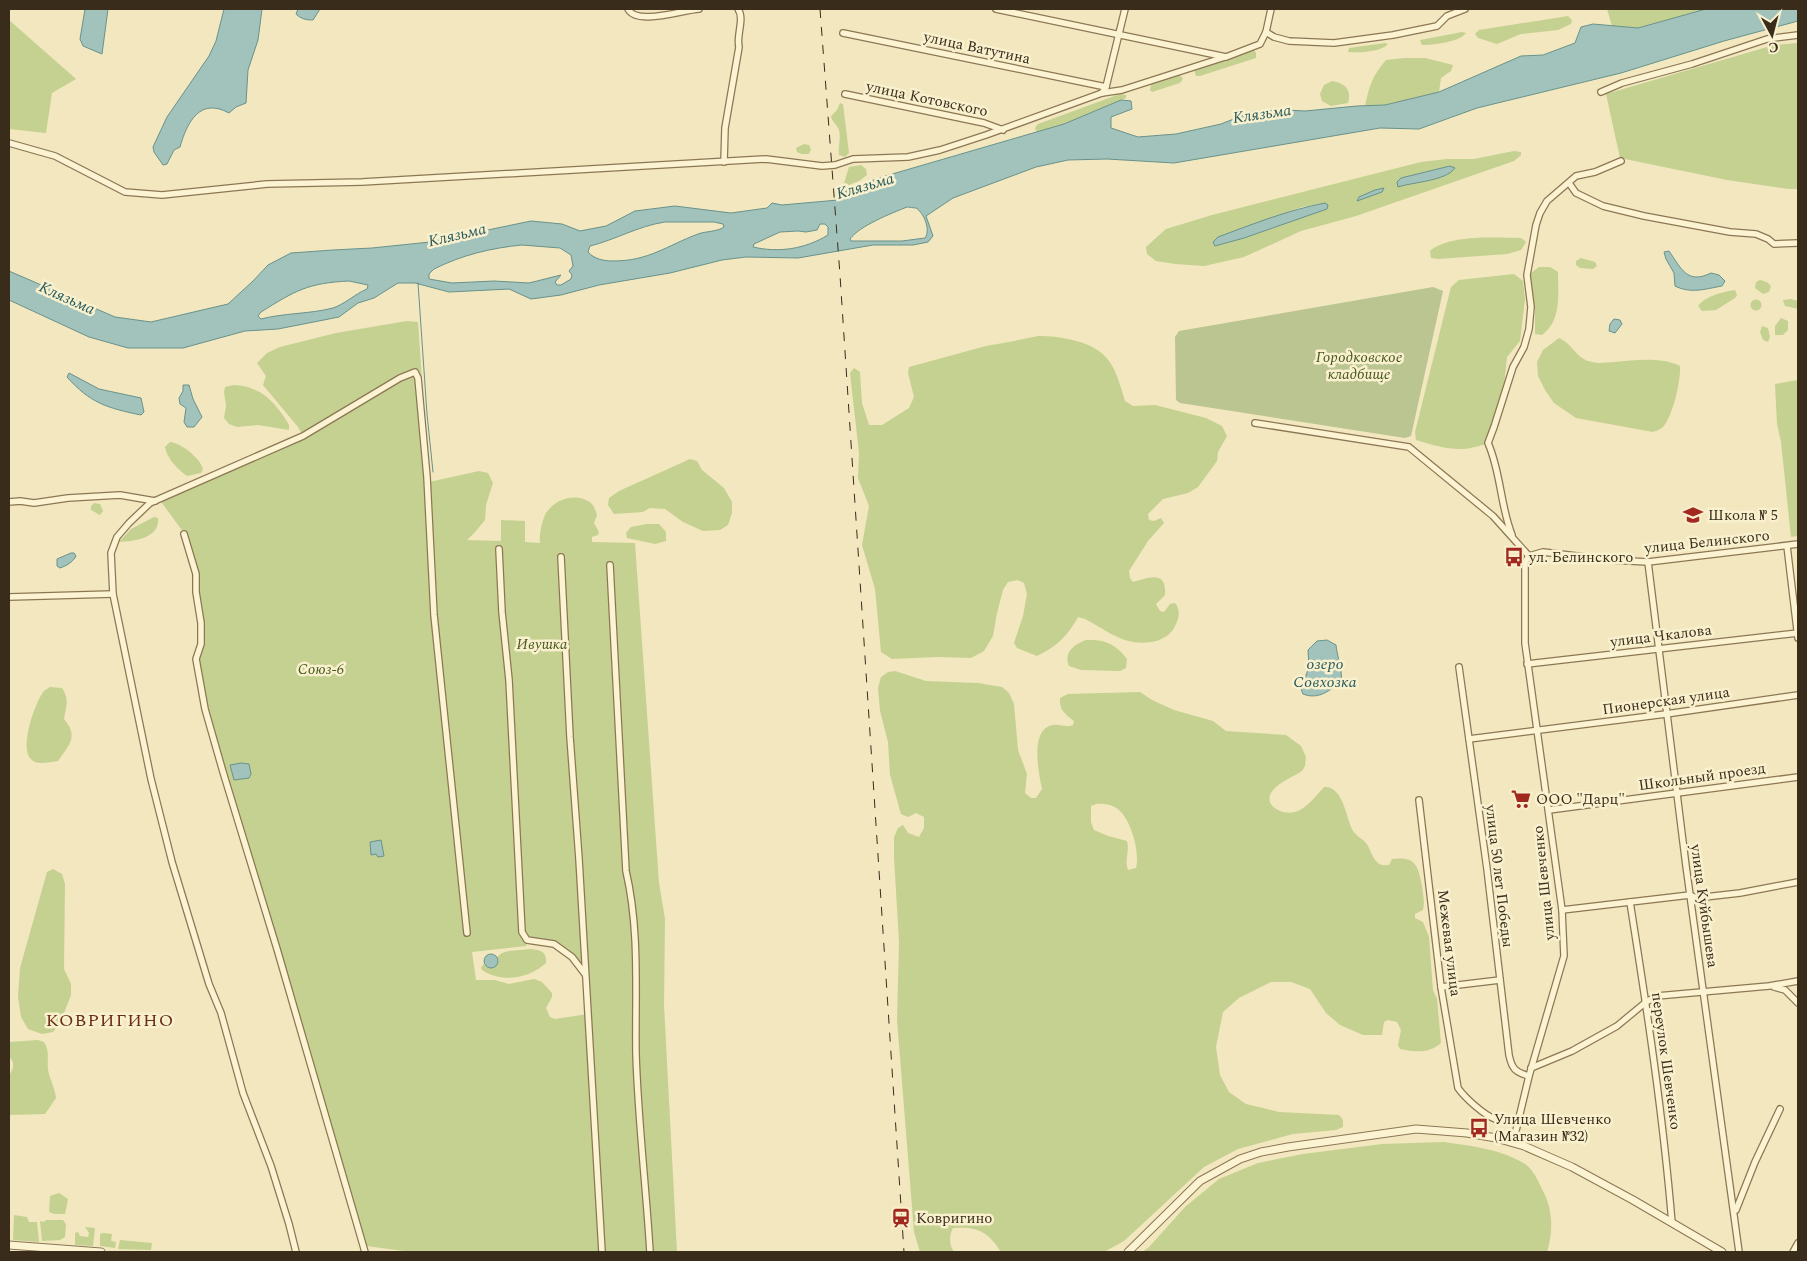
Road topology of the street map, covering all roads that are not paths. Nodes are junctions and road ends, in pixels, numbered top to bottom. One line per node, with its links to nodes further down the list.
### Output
1 (628, 9): 2 (street)
2 (699, 9)
3 (738, 9): 20 (street)
4 (996, 9): 10 (street)
5 (1125, 9): 10 (street)
6 (1271, 9): 8 (street)
7 (1464, 9): 8 (street)
8 (1266, 32): 12 (street)
9 (843, 33): 13 (street, улица Ватутина)
10 (1120, 35): 12 (street); 13 (street)
11 (1798, 35): 14 (street)
12 (1226, 57): 15 (street)
13 (1106, 87): 15 (street)
14 (1601, 92)
15 (1102, 93): 17 (street)
16 (845, 94): 17 (street, улица Котовского)
17 (1003, 130): 20 (street)
18 (9, 143): 20 (street)
19 (1621, 161): 21 (street)
20 (724, 162)
21 (1568, 184): 22 (street); 27 (street)
22 (1798, 243)
23 (1256, 423): 27 (street)
24 (155, 501): 25 (street); 35 (street); 53 (street)
25 (9, 502)
26 (184, 534): 73 (street)
27 (1512, 535): 31 (street)
28 (1798, 544): 29 (street, улица Белинского)
29 (1787, 546): 33 (street, улица Белинского); 37 (street)
30 (499, 549): 54 (street)
31 (1529, 556): 33 (street, улица Белинского); 39 (street, улица Шевченко)
32 (561, 557): 54 (street)
33 (1648, 562): 38 (street, улица Куйбышева)
34 (610, 565): 75 (street)
35 (113, 594): 36 (street); 72 (street)
36 (9, 598)
37 (1798, 634): 38 (street, улица Чкалова)
38 (1658, 649): 39 (street, улица Чкалова); 42 (street, улица Куйбышева)
39 (1527, 664): 43 (street, улица Шевченко)
40 (1459, 667): 44 (street, улица 50 лет Победы)
41 (1798, 695): 42 (street, Пионерская улица)
42 (1666, 714): 43 (street, Пионерская улица); 46 (street, улица Куйбышева)
43 (1538, 731): 44 (street, Пионерская улица); 48 (street, улица Шевченко)
44 (1470, 739): 55 (street, улица 50 лет Победы)
45 (1798, 777): 46 (street, Школьный проезд)
46 (1676, 793): 48 (street, Школьный проезд); 50 (street, улица Куйбышева)
47 (1419, 800): 58 (street, Межевая улица)
48 (1549, 810): 52 (street, улица Шевченко)
49 (1798, 882): 50 (street)
50 (1690, 895): 51 (street); 59 (street, улица Куйбышева)
51 (1630, 902): 52 (street); 60 (street, переулок Шевченко)
52 (1562, 910): 62 (street, улица Шевченко)
53 (467, 933)
54 (585, 975): 74 (street)
55 (1500, 980): 58 (street); 63 (street, улица 50 лет Победы)
56 (1798, 982): 57 (street)
57 (1769, 986): 59 (street); 61 (street)
58 (1442, 987): 65 (street, Межевая улица)
59 (1704, 991): 60 (street); 67 (street, улица Куйбышева)
60 (1646, 1002): 62 (street); 68 (street, переулок Шевченко)
61 (1798, 1003)
62 (1531, 1068): 63 (street, улица Шевченко)
63 (1529, 1076): 65 (street, улица Шевченко)
64 (1780, 1109): 67 (street)
65 (1519, 1119): 66 (street, улица Шевченко)
66 (1513, 1143): 68 (street); 76 (street)
67 (1735, 1212): 78 (street, улица Куйбышева)
68 (1672, 1223): 77 (street)
69 (1798, 1242): 79 (street)
70 (9, 1245): 71 (street)
71 (101, 1252)
72 (296, 1252)
73 (365, 1252)
74 (602, 1252)
75 (650, 1252)
76 (1128, 1252)
77 (1722, 1252)
78 (1739, 1252)
79 (1793, 1252)

